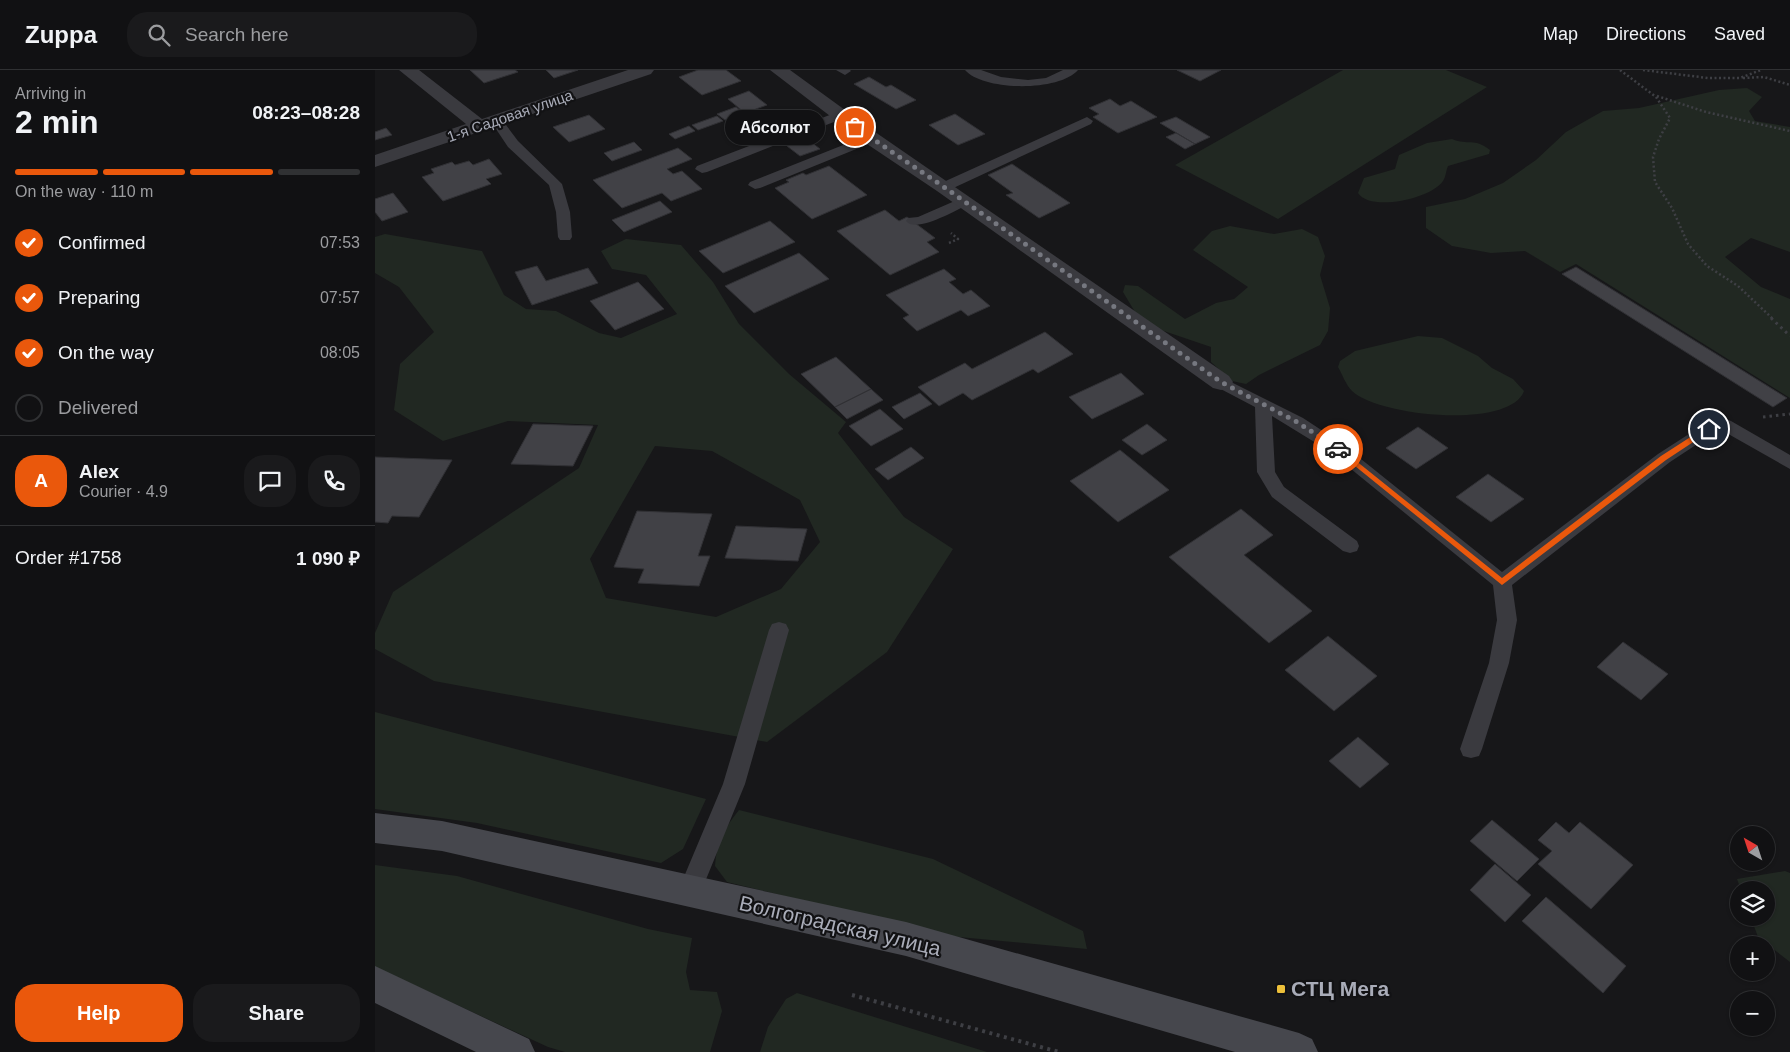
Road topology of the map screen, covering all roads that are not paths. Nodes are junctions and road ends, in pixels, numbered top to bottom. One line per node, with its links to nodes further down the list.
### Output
1 (408, 70): 8 (street)
2 (645, 70): 8 (street, 1-я Садовая улица)
3 (779, 70): 6 (street)
4 (971, 70): 5 (lane)
5 (1072, 70)
6 (840, 116): 9 (street); 11 (lane)
7 (1087, 120): 13 (lane)
8 (488, 123): 10 (street, 1-я Садовая улица); 16 (lane)
9 (871, 138): 12 (lane); 13 (street)
10 (375, 161)
11 (701, 170)
12 (755, 185)
13 (944, 187): 14 (street)
14 (964, 201): 15 (lane); 17 (street)
15 (913, 221)
16 (565, 237)
17 (1221, 382): 18 (lane)
18 (1263, 404): 20 (lane); 21 (lane)
19 (1790, 463): 21 (lane)
20 (1350, 546)
21 (1502, 582): 23 (lane)
22 (779, 630): 25 (lane)
23 (1471, 749)
24 (375, 828): 25 (main road, Волгоградская улица)
25 (690, 891): 28 (main road, Волгоградская улица)
26 (375, 984): 27 (main road)
27 (516, 1052)
28 (1299, 1052)

